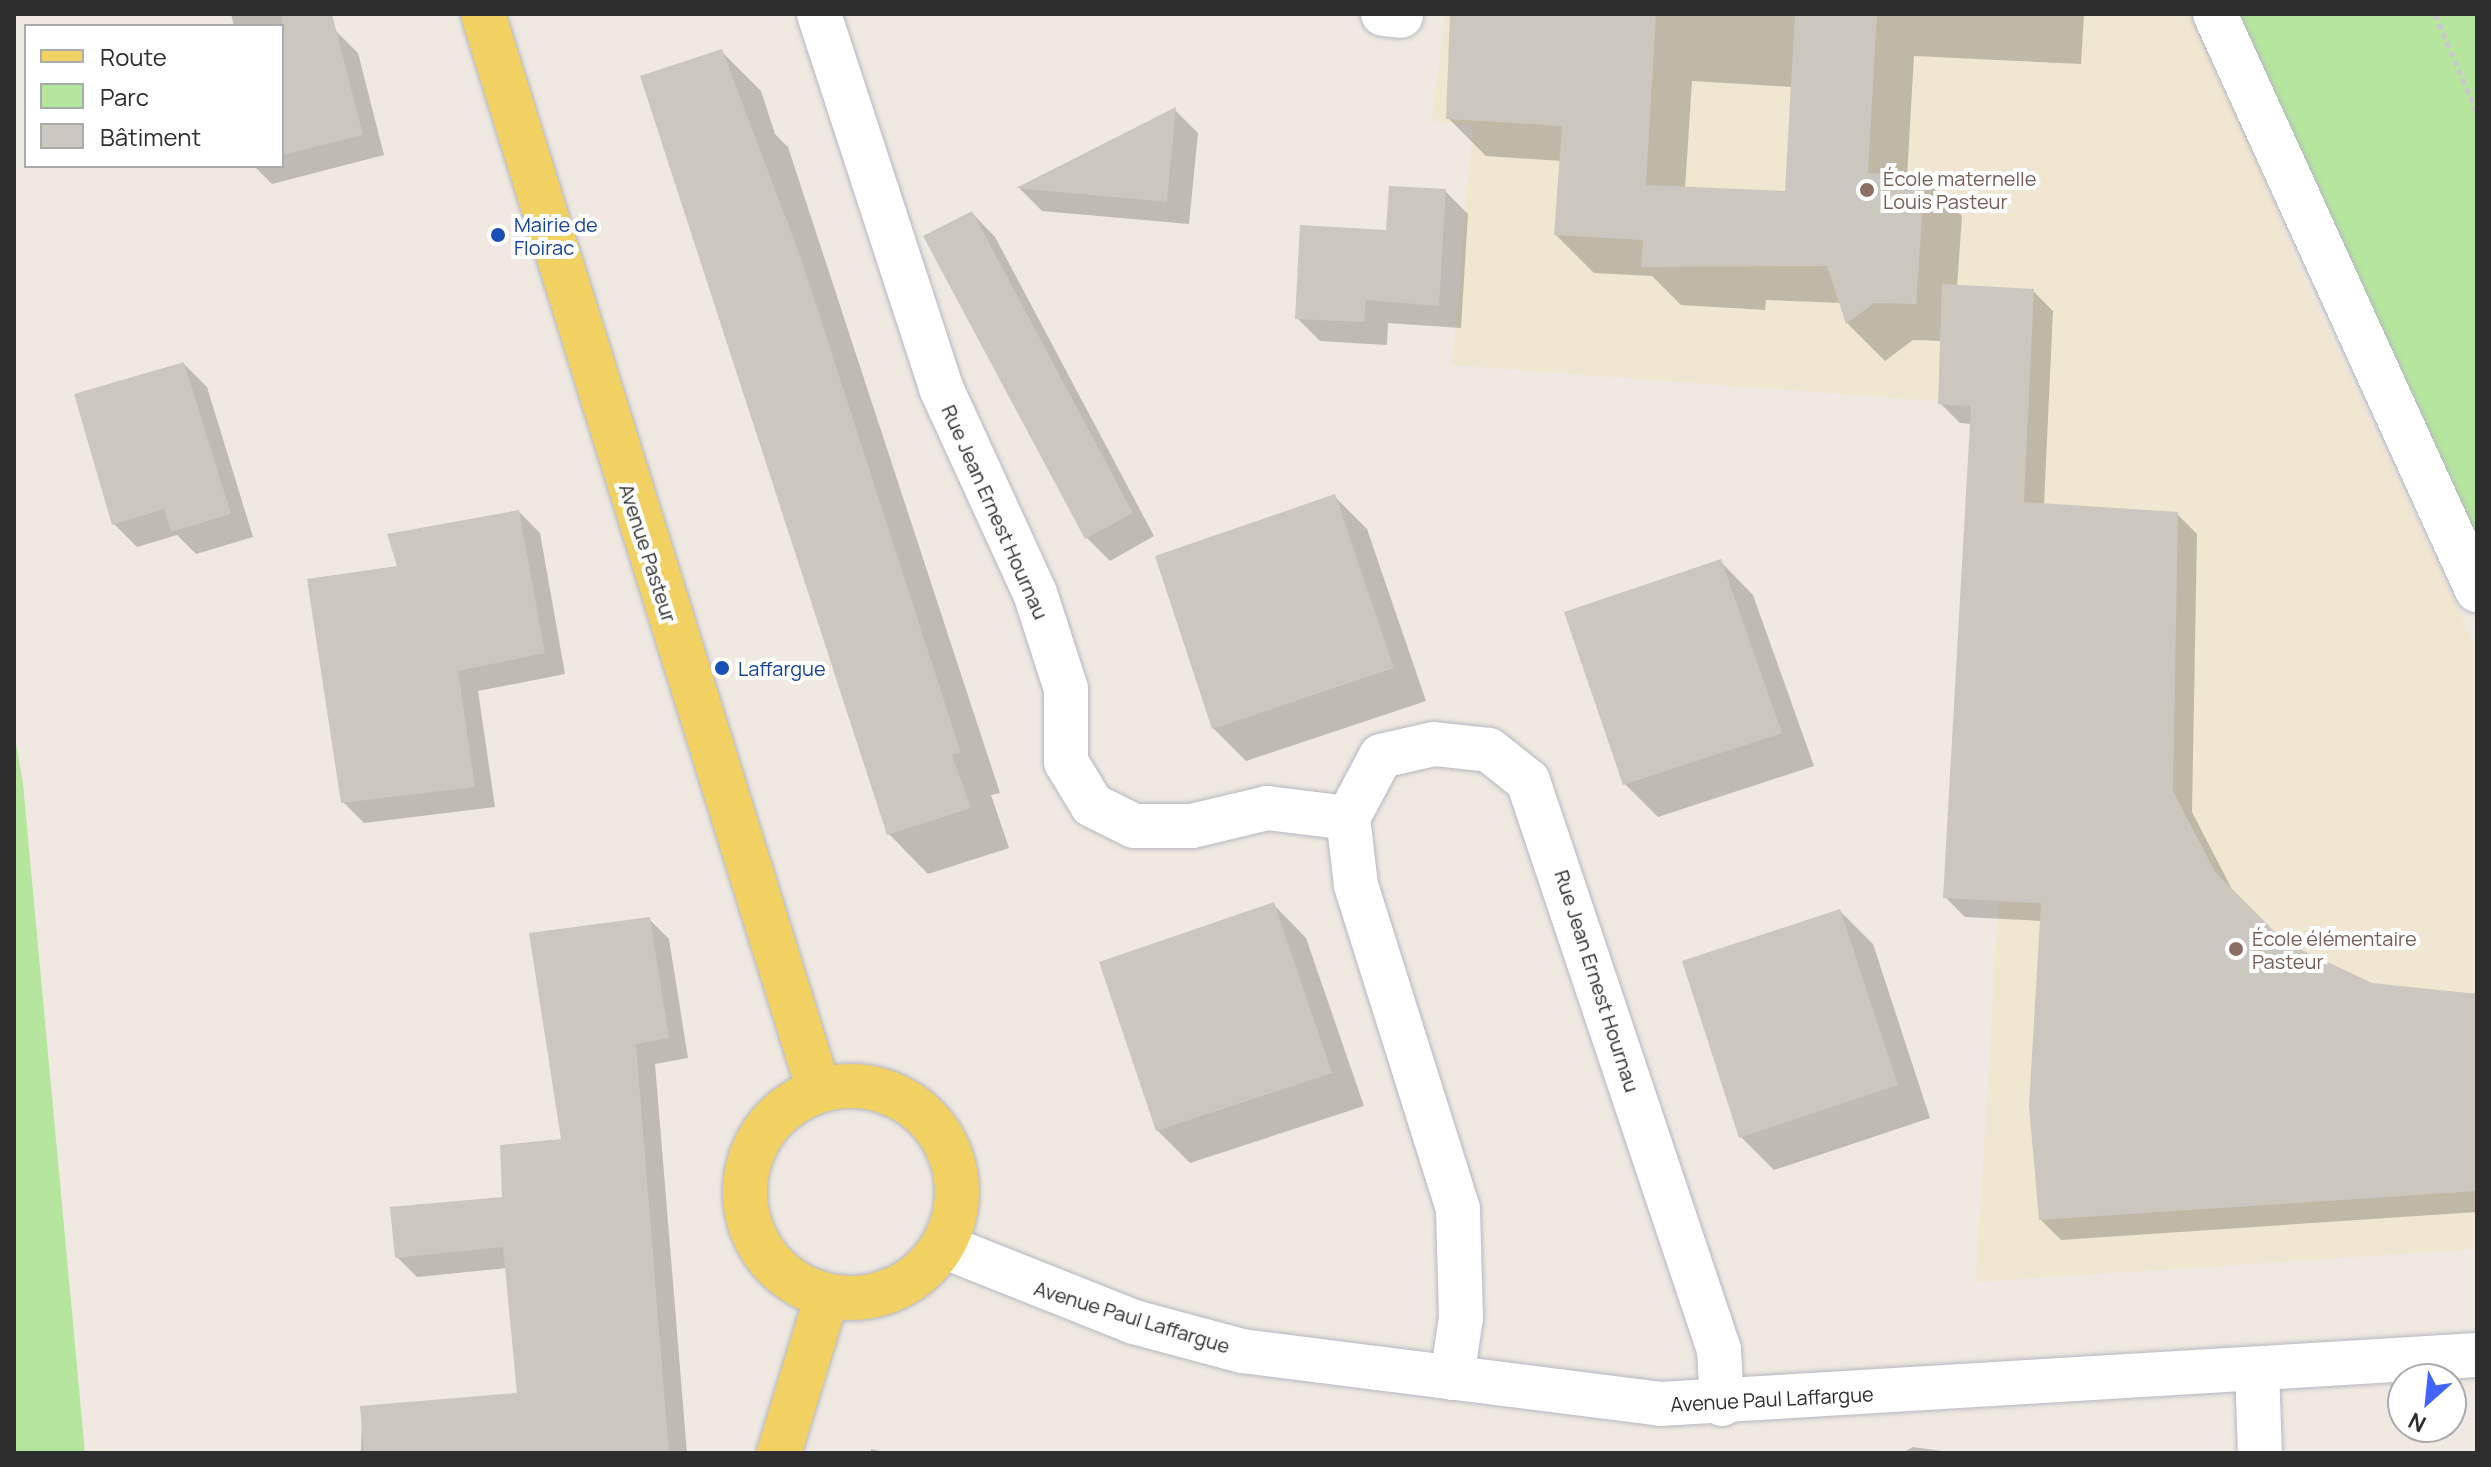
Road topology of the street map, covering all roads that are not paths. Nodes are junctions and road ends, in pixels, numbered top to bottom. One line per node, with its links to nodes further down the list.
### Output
1 (483, 14): 6 (main road, Avenue Pasteur)
2 (819, 14): 5 (street, Rue Jean Ernest Hournau)
3 (2215, 14): 4 (street)
4 (2477, 590)
5 (1348, 818): 11 (street); 12 (street, Rue Jean Ernest Hournau)
6 (819, 1090): 7 (main road); 8 (main road)
7 (943, 1246): 8 (main road); 11 (street, Avenue Paul Laffargue)
8 (827, 1296): 13 (main road)
9 (2477, 1355): 10 (street, Avenue Paul Laffargue)
10 (2257, 1369): 12 (street, Avenue Paul Laffargue); 14 (street)
11 (1452, 1378): 12 (street, Avenue Paul Laffargue)
12 (1722, 1404)
13 (779, 1453)
14 (2260, 1453)

